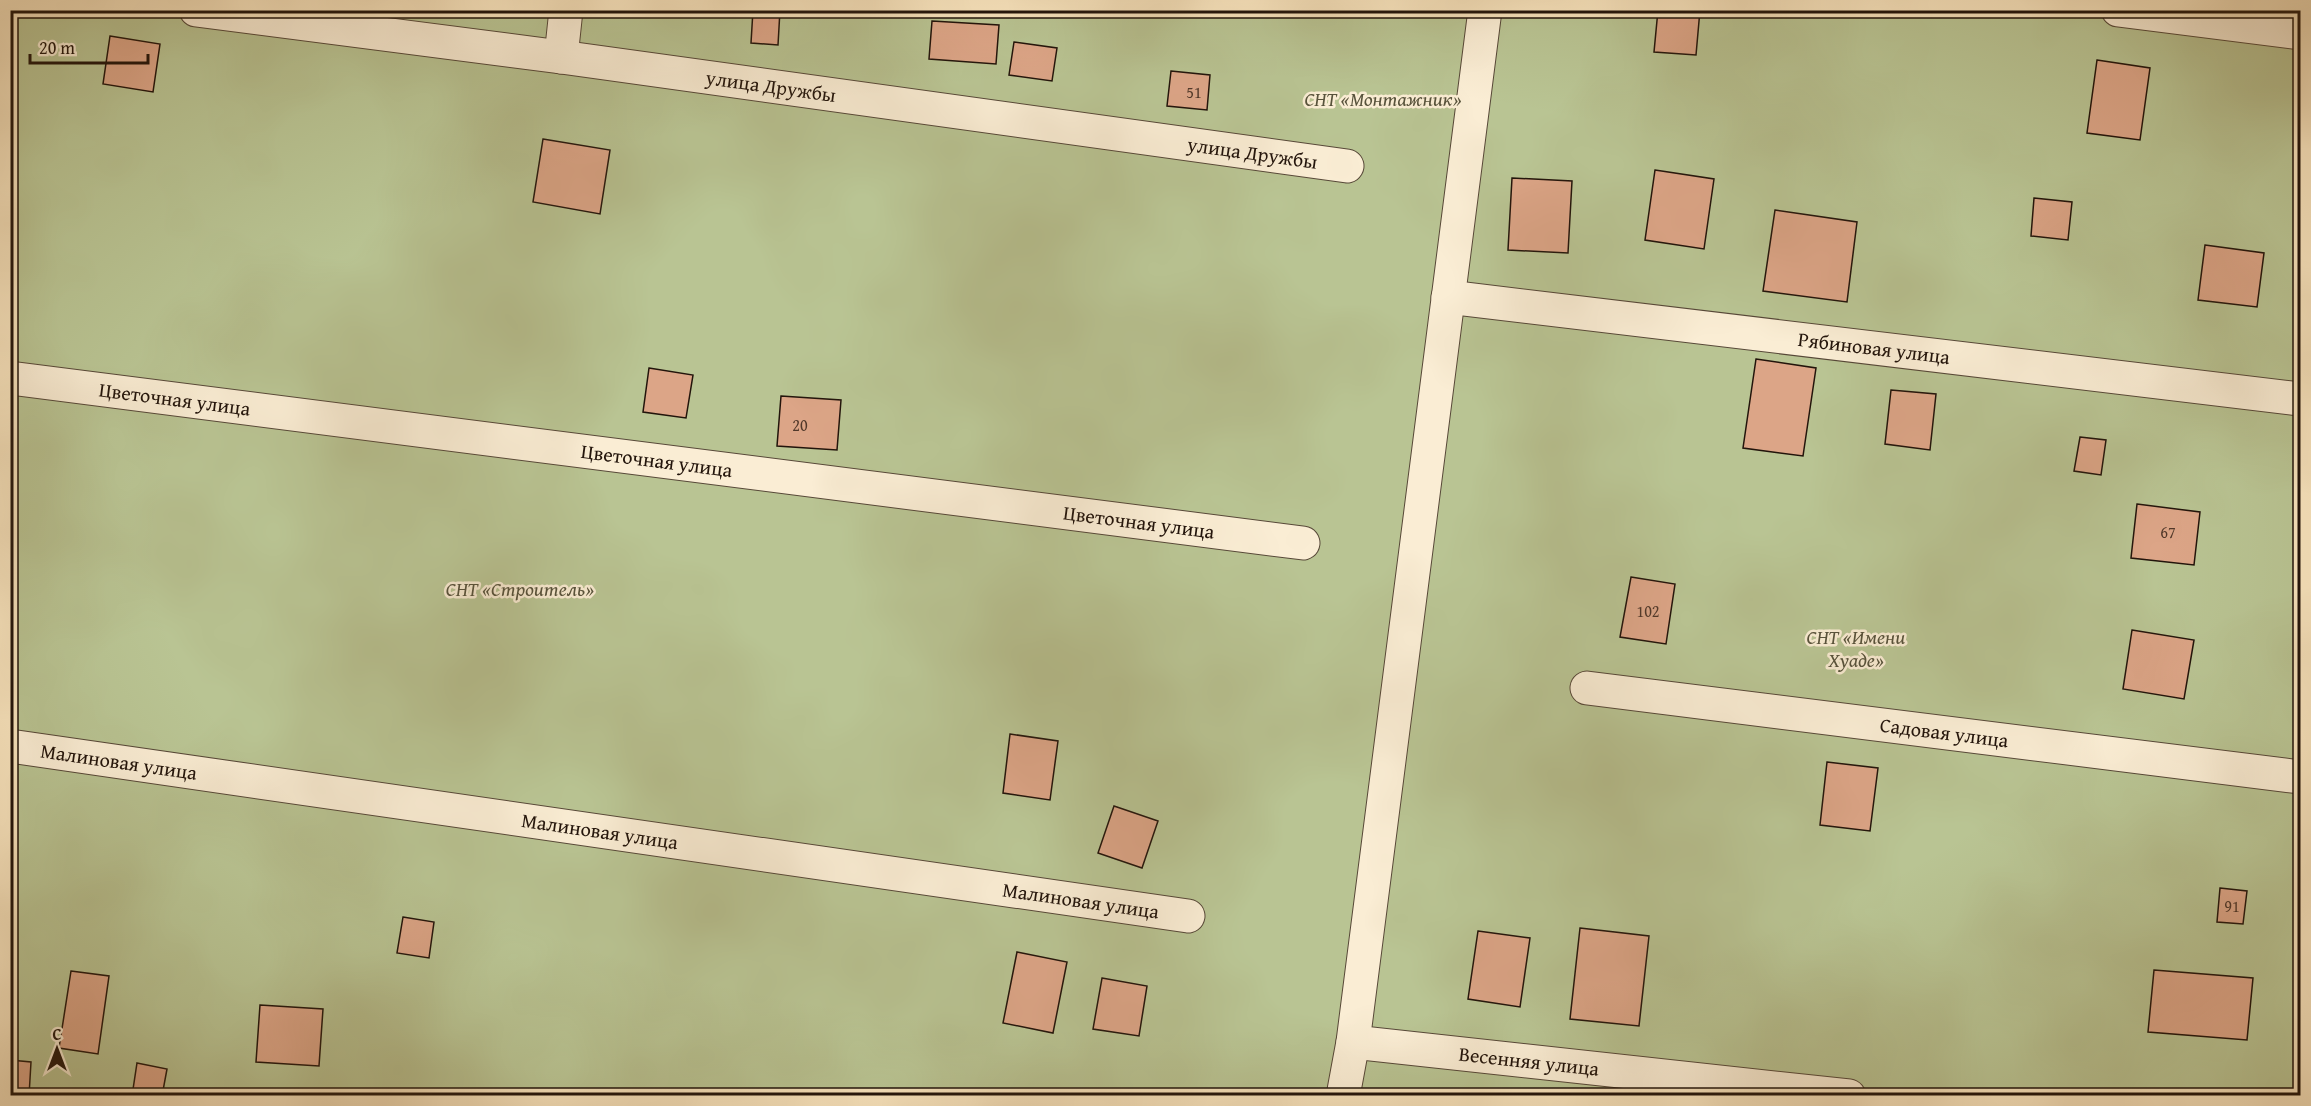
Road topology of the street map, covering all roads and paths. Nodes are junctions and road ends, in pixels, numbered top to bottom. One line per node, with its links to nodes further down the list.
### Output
1 (196, 10): 6 (street, улица Дружбы)
2 (566, 10): 6 (street)
3 (1485, 10): 8 (street)
4 (2118, 10): 5 (street)
5 (2301, 33)
6 (561, 57): 7 (street, улица Дружбы)
7 (1347, 166)
8 (1448, 297): 10 (street, Рябиновая улица); 16 (street)
9 (10, 378): 11 (street, Цветочная улица)
10 (2301, 399)
11 (1303, 543)
12 (1587, 688): 14 (street, Садовая улица)
13 (10, 746): 15 (street, Малиновая улица)
14 (2301, 777)
15 (1188, 916)
16 (1353, 1042): 17 (street); 18 (street, Весенняя улица)
17 (1343, 1095)
18 (1849, 1095)

